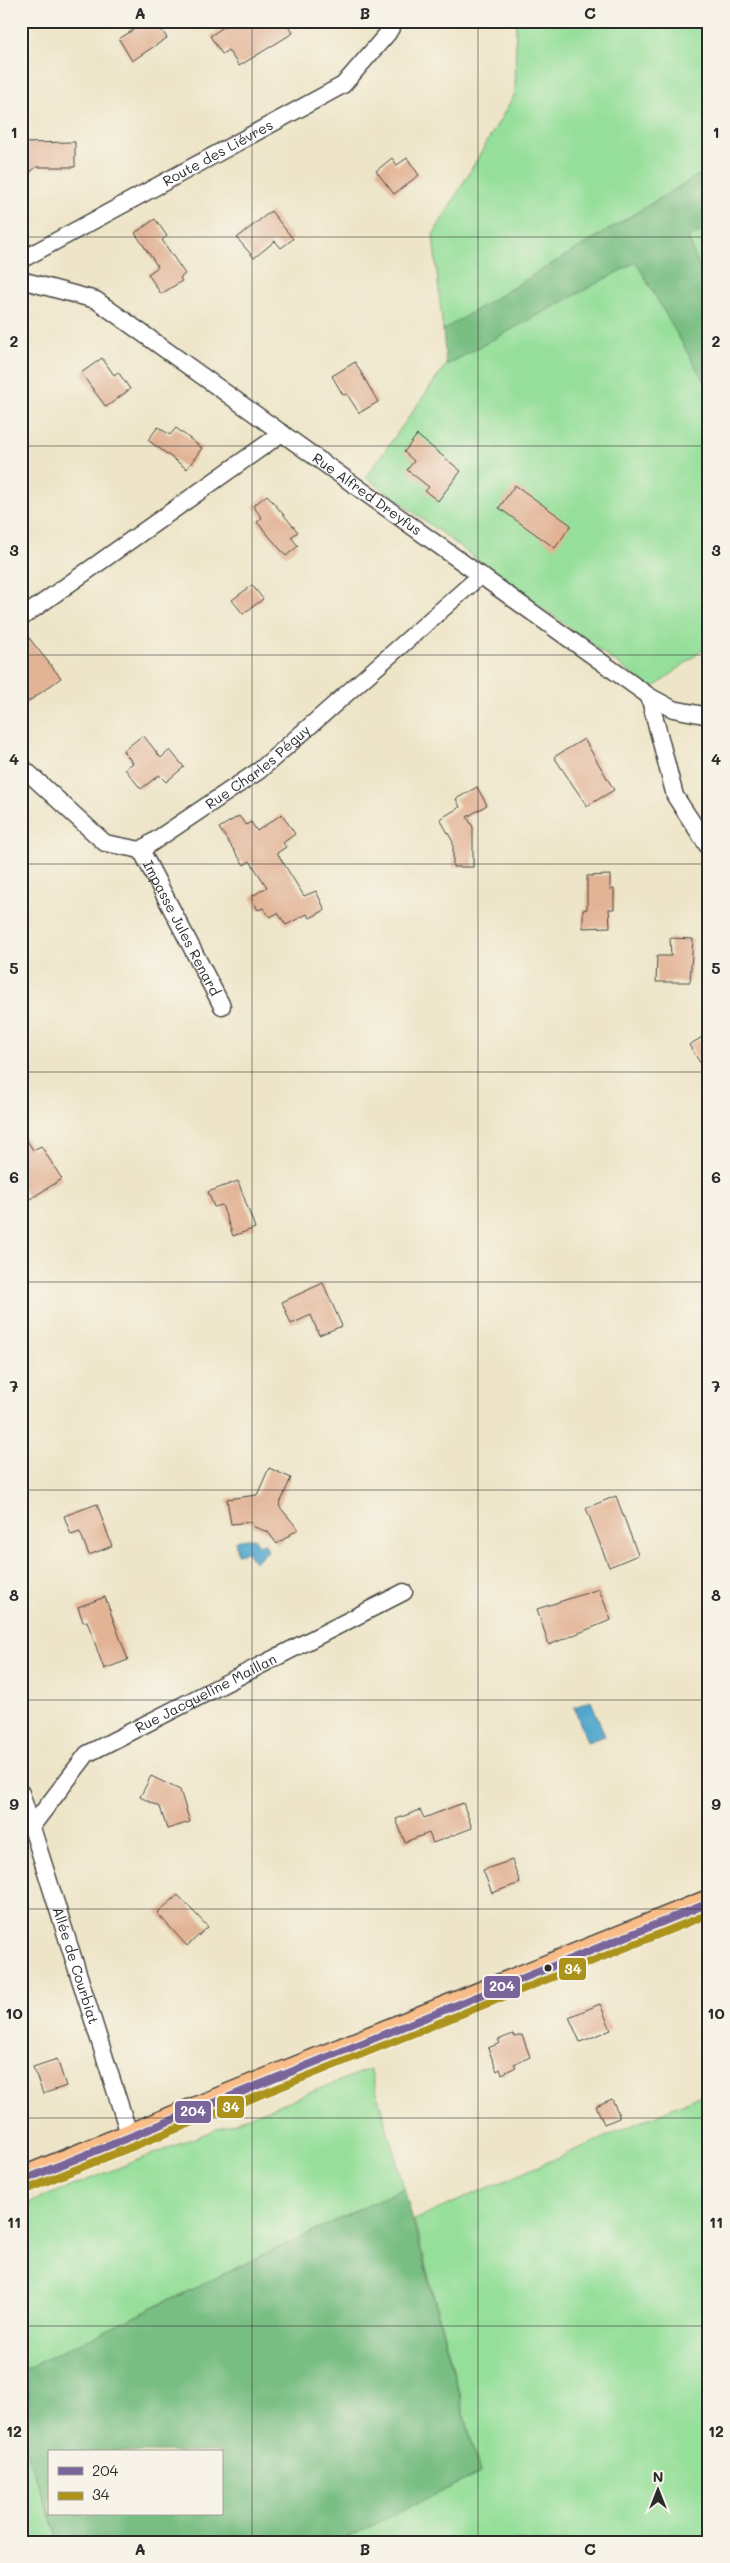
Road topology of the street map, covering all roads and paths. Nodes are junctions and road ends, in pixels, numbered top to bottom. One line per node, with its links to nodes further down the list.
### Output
1 (394, 21): 2 (street, Route des Liévres)
2 (21, 260)
3 (21, 280): 4 (street, Rue Alfred Dreyfus)
4 (282, 434): 5 (street, Rue Alfred Dreyfus); 6 (street)
5 (481, 575): 7 (street, Rue Alfred Dreyfus); 11 (street, Rue Charles Péguy)
6 (21, 618)
7 (649, 696): 8 (street, Rue Alfred Dreyfus); 10 (street)
8 (709, 716)
9 (21, 766): 11 (street)
10 (709, 848)
11 (141, 850): 12 (street, Impasse Jules Renard)
12 (222, 1006)
13 (404, 1592): 15 (street, Rue Jacqueline Maillan)
14 (21, 1794): 15 (street, Allée de Courbiat)
15 (32, 1826): 17 (street, Allée de Courbiat)
16 (709, 1903): 17 (main road)
17 (130, 2137): 18 (main road)
18 (21, 2181)

